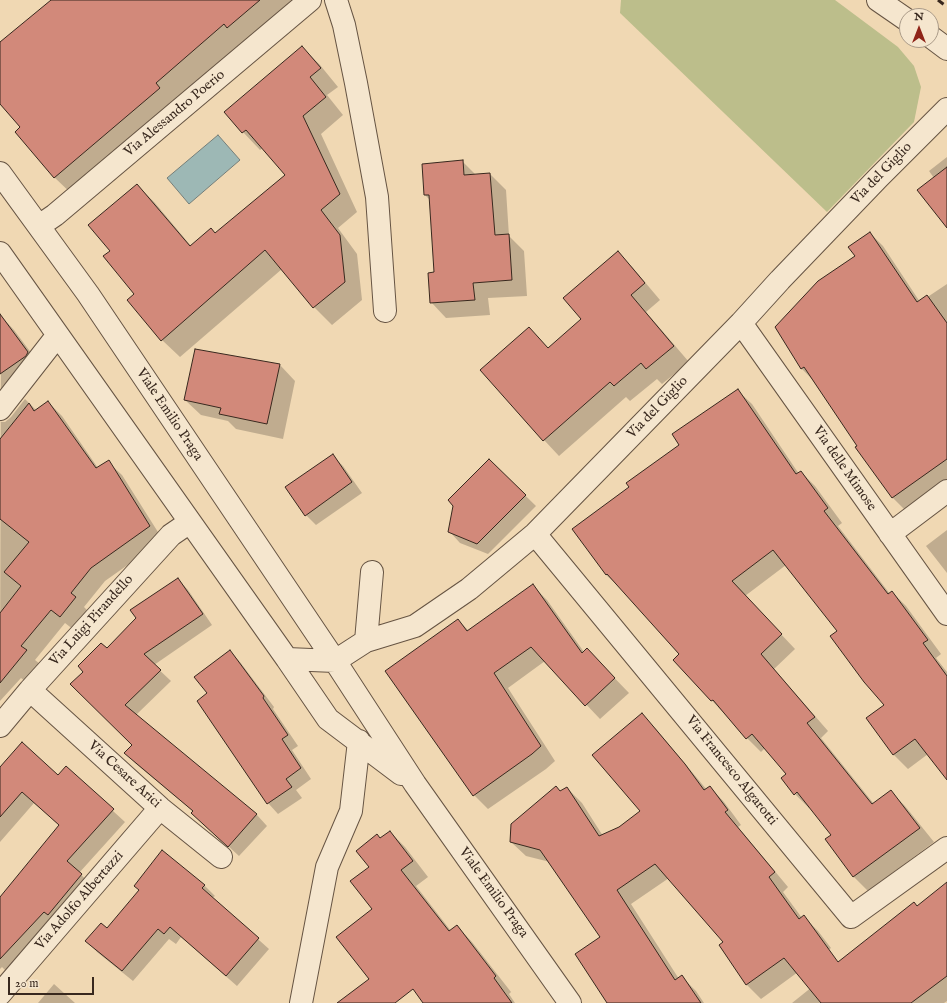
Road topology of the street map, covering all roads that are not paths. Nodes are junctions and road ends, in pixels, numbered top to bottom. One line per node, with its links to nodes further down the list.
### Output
1 (310, 0): 7 (street, Via Alessandro Poerio)
2 (336, 0): 9 (street)
3 (878, 0): 4 (street)
4 (899, 14)
5 (947, 109): 10 (street, Via del Giglio)
6 (0, 172): 7 (street, Viale Emilio Praga)
7 (39, 226): 21 (street, Viale Emilio Praga)
8 (0, 253): 11 (street, Viale Emilio Praga)
9 (385, 310)
10 (741, 323): 15 (street, Via del Giglio); 16 (street, Via delle Mimose)
11 (58, 336): 12 (street); 14 (street, Viale Emilio Praga)
12 (0, 409)
13 (947, 491): 16 (street)
14 (190, 522): 20 (street, Viale Emilio Praga); 22 (street, Via Luigi Pirandello)
15 (535, 534): 19 (street, Via del Giglio); 27 (street, Via Francesco Algarotti)
16 (890, 534): 18 (street, Via delle Mimose)
17 (372, 572): 19 (street)
18 (947, 614)
19 (366, 641): 21 (street, Via del Giglio)
20 (287, 659): 21 (street); 24 (street, Viale Emilio Praga)
21 (335, 661): 25 (street, Viale Emilio Praga)
22 (30, 690): 23 (street, Via Luigi Pirandello); 26 (street, Via Cesare Arici)
23 (0, 726)
24 (359, 741): 25 (street, Viale Emilio Praga); 30 (street)
25 (415, 784): 31 (street, Viale Emilio Praga)
26 (160, 808): 28 (street, Via Cesare Arici); 29 (street, Via Adolfo Albertazzi)
27 (947, 848)
28 (221, 858)
29 (0, 994)
30 (301, 1003)
31 (570, 1003)

